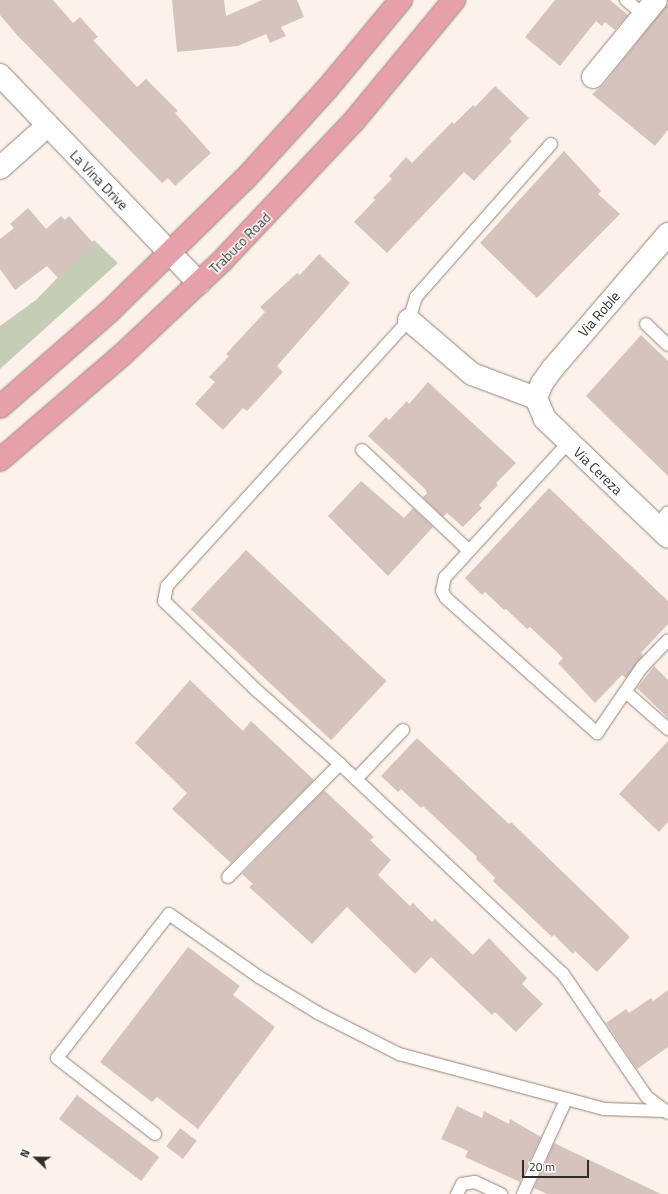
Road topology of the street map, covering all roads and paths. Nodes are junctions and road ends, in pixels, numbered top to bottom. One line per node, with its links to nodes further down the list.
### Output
1 (401, 0): 11 (main road)
2 (454, 0): 12 (main road, Trabuco Road)
3 (626, 0): 4 (lane)
4 (650, 7): 6 (street)
5 (0, 75): 7 (street, La Vina Drive)
6 (592, 77)
7 (47, 126): 9 (street); 11 (street, La Vina Drive)
8 (551, 144): 13 (lane)
9 (0, 168)
10 (668, 234): 16 (street, Via Roble)
11 (171, 254): 12 (street, La Vina Drive); 17 (main road)
12 (199, 283): 20 (main road, Trabuco Road)
13 (409, 320): 16 (street); 27 (lane)
14 (646, 324): 15 (lane)
15 (668, 344)
16 (536, 398): 18 (street, Via Cereza)
17 (0, 407)
18 (568, 442): 21 (street, Via Cereza); 22 (lane)
19 (362, 450): 22 (lane)
20 (0, 460)
21 (664, 525)
22 (469, 552): 24 (lane)
23 (668, 640): 24 (lane)
24 (627, 693): 25 (lane)
25 (668, 729)
26 (403, 730): 28 (lane)
27 (340, 764): 28 (lane); 29 (lane)
28 (356, 779): 31 (lane)
29 (228, 877)
30 (566, 1100): 31 (lane); 32 (lane); 35 (lane)
31 (666, 1112)
32 (155, 1134)
33 (457, 1194): 34 (lane)
34 (501, 1194)
35 (523, 1194)

